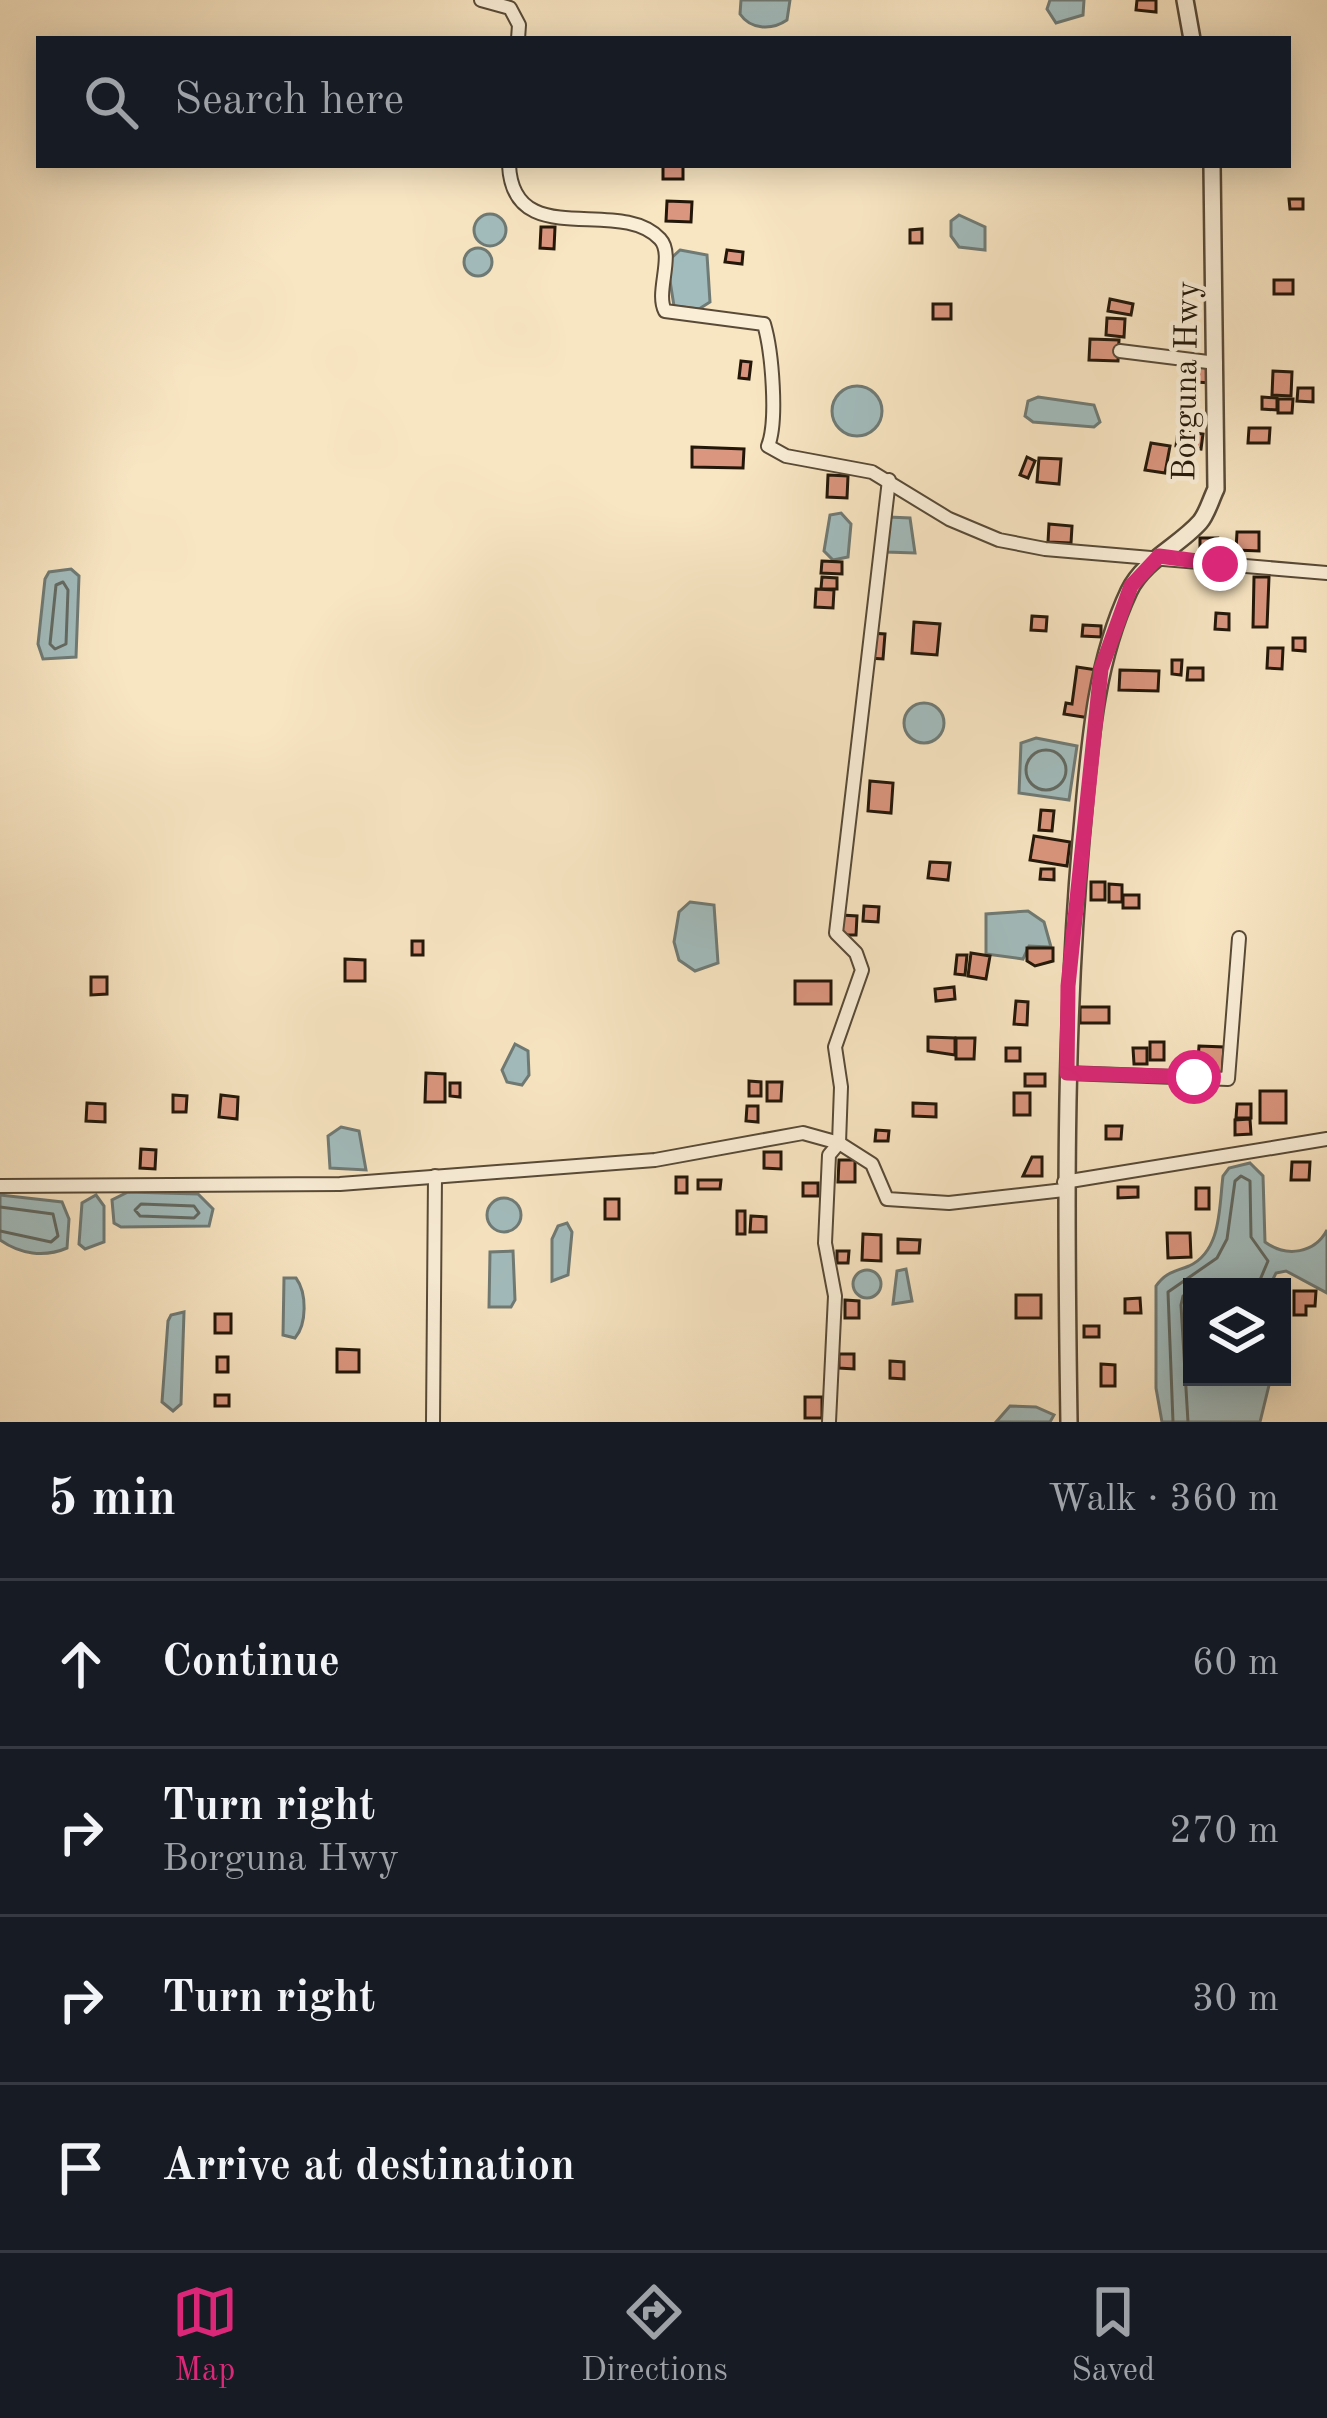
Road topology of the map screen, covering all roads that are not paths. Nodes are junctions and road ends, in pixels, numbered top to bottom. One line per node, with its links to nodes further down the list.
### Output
1 (481, 0): 3 (street)
2 (1185, 0): 4 (street)
3 (518, 36)
4 (1191, 36)
5 (509, 168): 9 (street)
6 (1212, 168): 8 (street, Borguna Hwy)
7 (1120, 351): 8 (street)
8 (1216, 363): 10 (street, Borguna Hwy)
9 (889, 480): 10 (street); 15 (street)
10 (1159, 556): 11 (street); 13 (street, Borguna Hwy)
11 (1327, 573)
12 (1239, 938): 13 (street)
13 (1067, 1073): 18 (street, Borguna Hwy)
14 (1327, 1139): 18 (street)
15 (838, 1143): 16 (street); 18 (street); 20 (street)
16 (435, 1176): 17 (street); 19 (street)
17 (0, 1186)
18 (1064, 1186): 21 (street, Borguna Hwy)
19 (433, 1422)
20 (829, 1422)
21 (1069, 1422)

